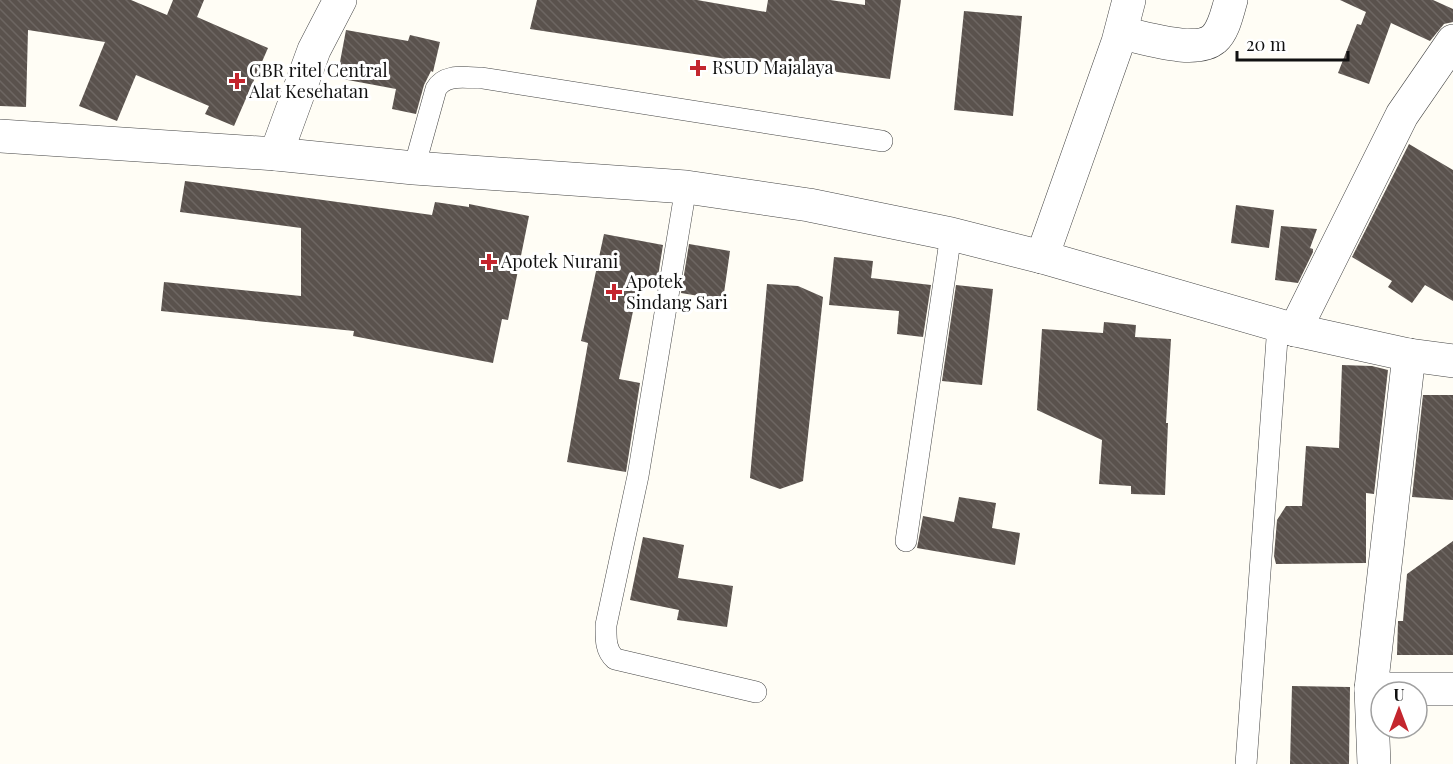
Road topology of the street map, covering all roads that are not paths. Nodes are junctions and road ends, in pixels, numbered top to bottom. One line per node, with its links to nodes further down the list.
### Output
1 (340, 0): 8 (street)
2 (1129, 0): 4 (street)
3 (1231, 0): 4 (street)
4 (1121, 33): 12 (street)
5 (1453, 41): 13 (street)
6 (0, 136): 8 (street)
7 (882, 141): 9 (lane)
8 (276, 154): 9 (street)
9 (414, 168): 10 (street)
10 (686, 187): 11 (street); 20 (lane)
11 (951, 234): 12 (street); 16 (lane)
12 (1042, 257): 13 (street)
13 (1287, 327): 14 (street); 22 (lane)
14 (1409, 355): 15 (street); 17 (street)
15 (1453, 361)
16 (906, 541)
17 (1372, 680)
18 (1429, 689): 19 (street)
19 (1453, 689)
20 (756, 692)
21 (1373, 740): 23 (street)
22 (1246, 764)
23 (1374, 764)

